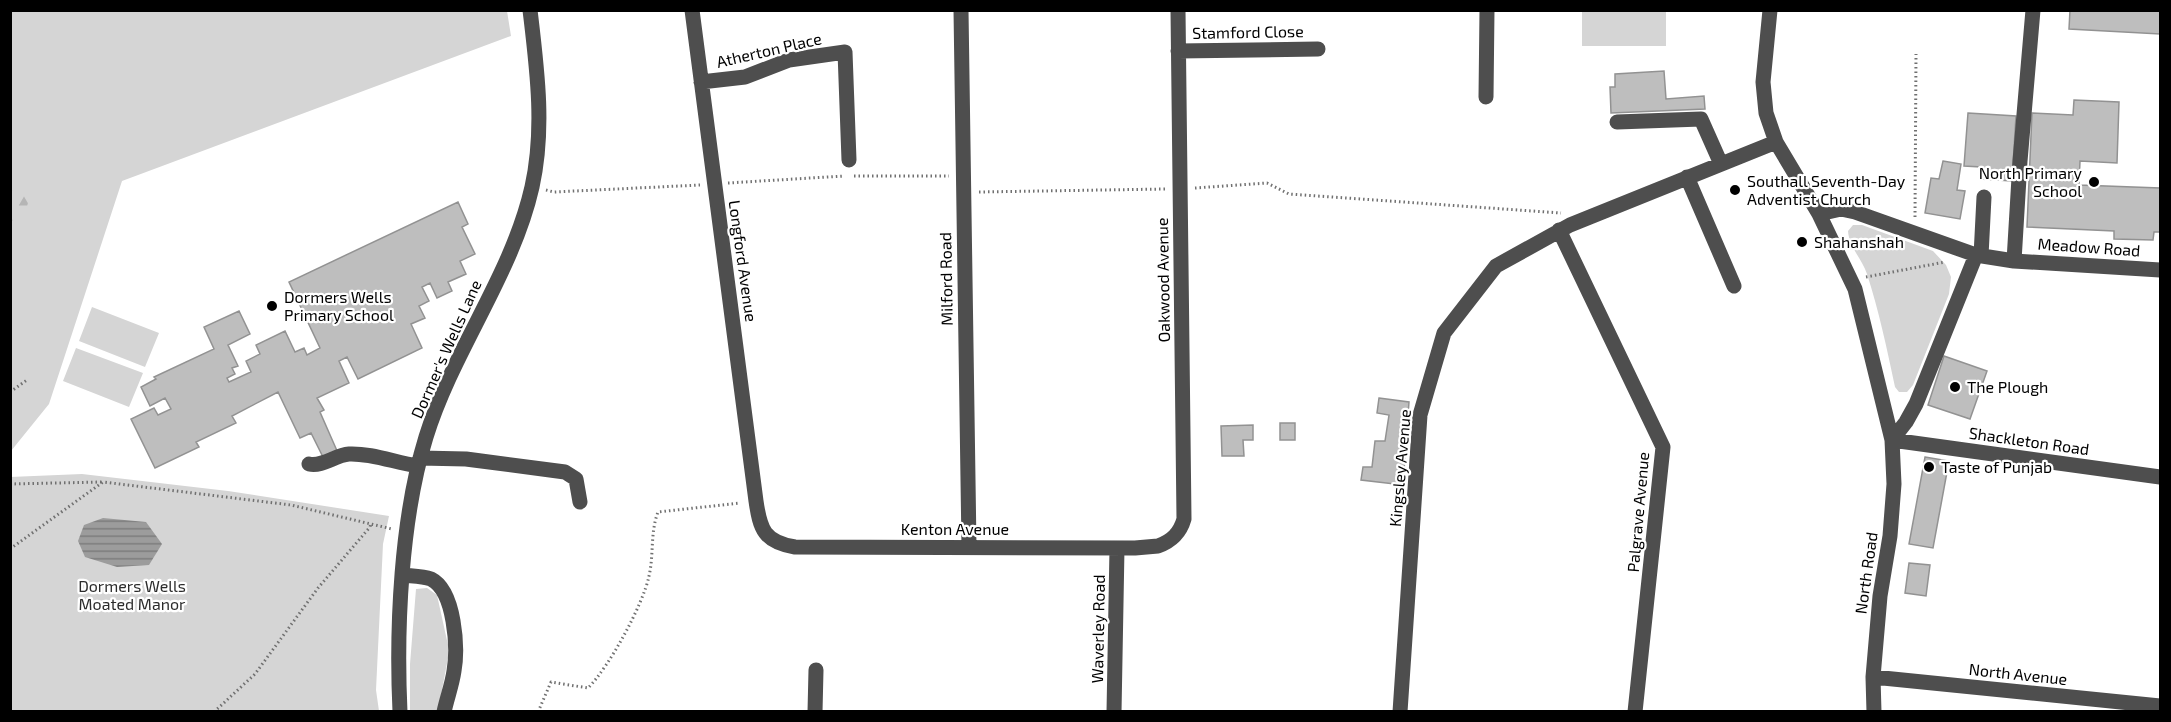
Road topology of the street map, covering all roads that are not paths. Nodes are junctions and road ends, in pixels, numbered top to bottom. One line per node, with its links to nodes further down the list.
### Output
1 (530, 10): 25 (street, Dormer's Wells Lane)
2 (692, 10): 10 (street, Longford Avenue)
3 (961, 10): 31 (street, Milford Road)
4 (1178, 10): 9 (street, Oakwood Avenue)
5 (1487, 10): 11 (street)
6 (1770, 10): 13 (street, North Road)
7 (2033, 10): 21 (street)
8 (1318, 50): 9 (street, Stamford Close)
9 (1178, 51): 30 (street, Oakwood Avenue)
10 (701, 82): 14 (street, Atherton Place); 29 (street, Longford Avenue)
11 (1486, 97)
12 (1617, 122): 15 (street)
13 (1776, 142): 15 (street, Kingsley Avenue); 18 (street, North Road)
14 (849, 159)
15 (1721, 164): 16 (street, Kingsley Avenue)
16 (1687, 177): 19 (street, Kingsley Avenue); 23 (street)
17 (1984, 197): 20 (street)
18 (1819, 214): 20 (street); 24 (street, North Road)
19 (1564, 227): 41 (street, Kingsley Avenue); 42 (street, Palgrave Avenue)
20 (1979, 256): 21 (street); 24 (street)
21 (2014, 261): 22 (street, Meadow Road)
22 (2160, 270)
23 (1734, 286)
24 (1892, 440): 27 (street, Shackleton Road); 35 (street, North Road)
25 (419, 462): 26 (street); 28 (street); 33 (street, Dormer's Wells Lane)
26 (309, 464)
27 (2160, 477)
28 (580, 502)
29 (758, 517): 31 (street, Kenton Avenue)
30 (1167, 543): 32 (street, Kenton Avenue)
31 (969, 547): 32 (street, Kenton Avenue)
32 (1117, 548): 40 (street, Waverley Road)
33 (403, 575): 37 (street, Dormer's Wells Lane); 38 (street)
34 (816, 670): 39 (street)
35 (1873, 677): 36 (street, North Avenue); 43 (street, North Road)
36 (2160, 706)
37 (400, 711)
38 (444, 711)
39 (815, 711)
40 (1114, 711)
41 (1400, 711)
42 (1635, 711)
43 (1874, 711)

